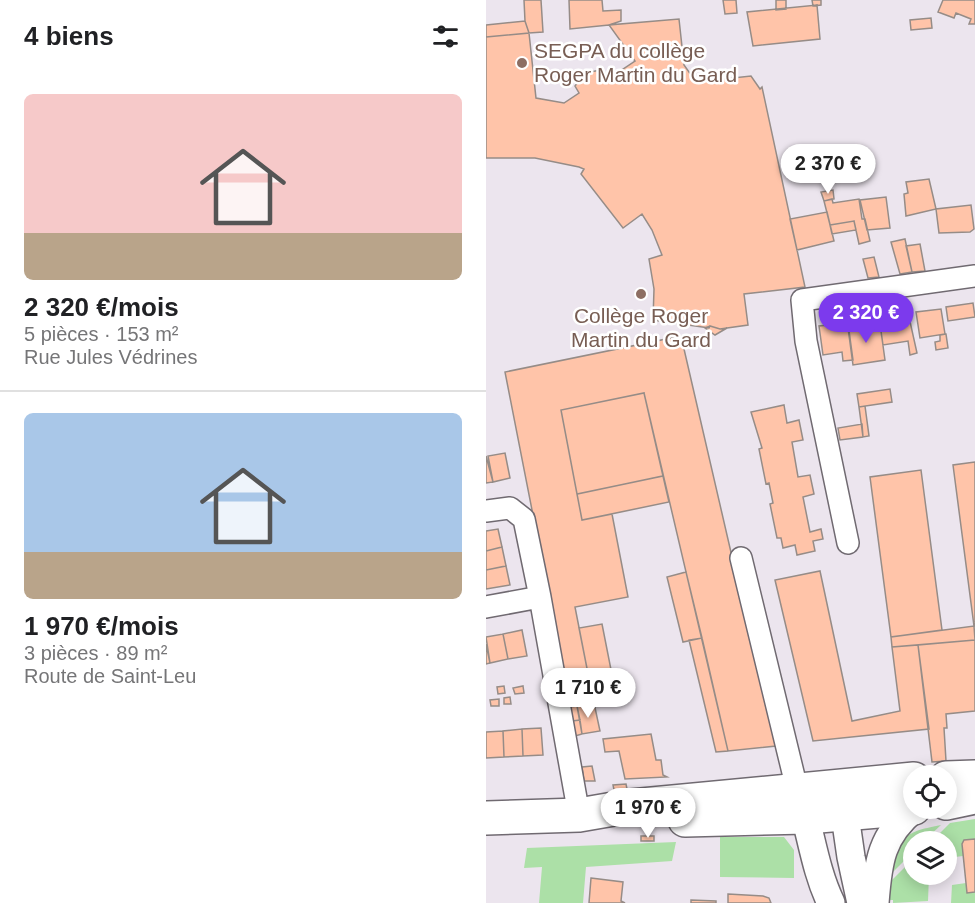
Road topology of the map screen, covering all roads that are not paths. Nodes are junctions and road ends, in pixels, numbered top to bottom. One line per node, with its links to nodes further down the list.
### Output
1 (975, 276): 3 (street)
2 (486, 511): 5 (street)
3 (848, 543)
4 (741, 558): 13 (street)
5 (540, 597): 6 (street); 15 (street)
6 (486, 608)
7 (957, 777): 8 (main road)
8 (975, 777)
9 (903, 783): 11 (main road)
10 (975, 797): 12 (main road)
11 (843, 800): 13 (main road); 14 (main road); 19 (street)
12 (957, 801)
13 (802, 803): 15 (main road); 18 (street)
14 (903, 807)
15 (579, 815): 17 (main road)
16 (903, 817): 20 (street)
17 (486, 818)
18 (822, 896)
19 (861, 903)
20 (875, 903)

